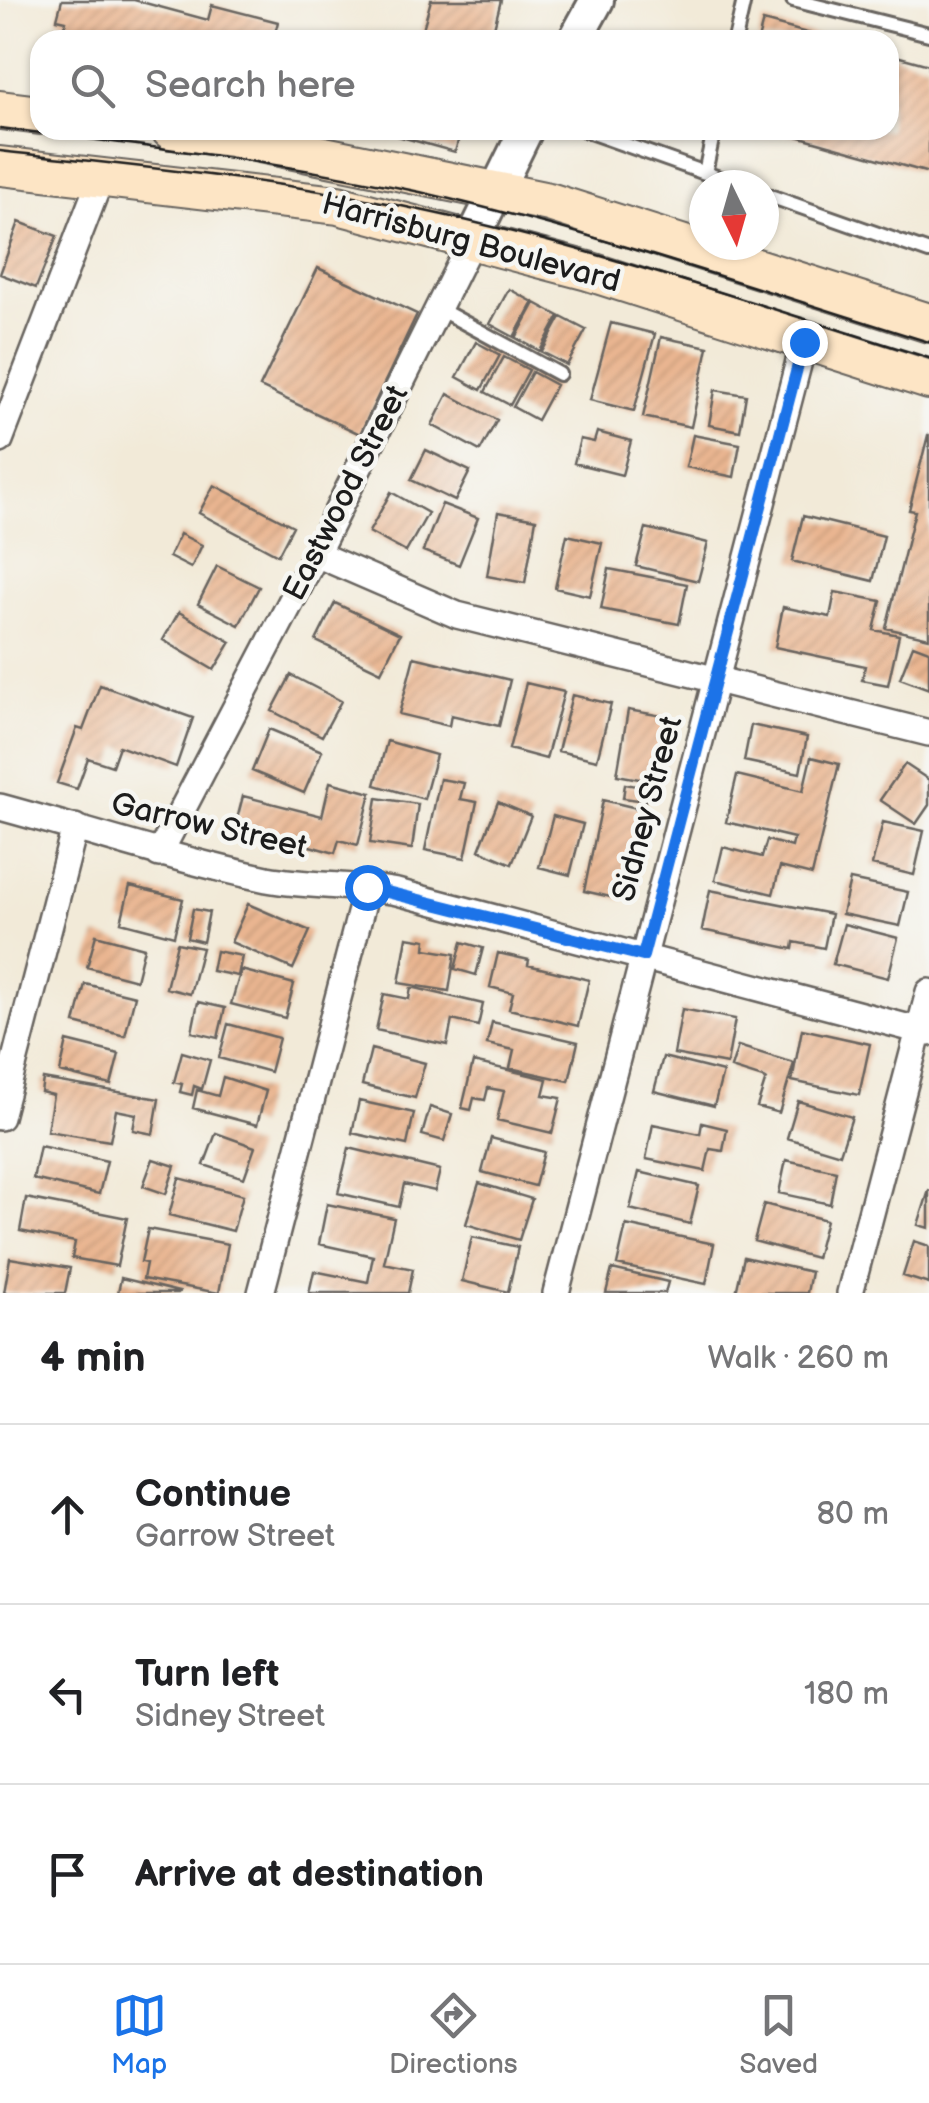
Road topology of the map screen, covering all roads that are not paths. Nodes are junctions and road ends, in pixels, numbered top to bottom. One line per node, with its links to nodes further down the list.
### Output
1 (597, 0): 4 (street)
2 (744, 0): 5 (lane)
3 (793, 0): 6 (lane)
4 (580, 30)
5 (737, 30)
6 (929, 34)
7 (0, 110): 8 (main road)
8 (30, 114)
9 (245, 140): 17 (main road, Harrisburg Boulevard)
10 (521, 140): 17 (street, Eastwood Street)
11 (612, 140): 14 (lane)
12 (712, 140): 15 (lane)
13 (0, 166): 16 (main road, Harrisburg Boulevard)
14 (697, 170)
15 (706, 170)
16 (102, 176): 19 (main road, Harrisburg Boulevard); 26 (street)
17 (496, 189): 19 (street, Eastwood Street); 22 (main road, Harrisburg Boulevard)
18 (779, 199): 20 (lane)
19 (473, 238): 21 (street, Eastwood Street); 23 (main road, Harrisburg Boulevard)
20 (929, 252)
21 (438, 308): 24 (lane); 27 (street, Eastwood Street)
22 (929, 323)
23 (804, 342): 25 (main road, Harrisburg Boulevard); 28 (street, Sidney Street)
24 (559, 374)
25 (929, 380)
26 (0, 440)
27 (316, 554): 28 (street); 32 (street, Eastwood Street)
28 (716, 680): 29 (street); 34 (street, Sidney Street)
29 (929, 734)
30 (0, 807): 31 (street, Garrow Street)
31 (75, 827): 32 (street, Garrow Street); 37 (street)
32 (159, 854): 33 (street, Garrow Street)
33 (367, 887): 34 (street, Garrow Street); 38 (street)
34 (643, 956): 36 (street, Garrow Street); 39 (street, Sidney Street)
35 (929, 992): 36 (street)
36 (924, 1032): 40 (street)
37 (0, 1117)
38 (261, 1293)
39 (556, 1293)
40 (850, 1293)

